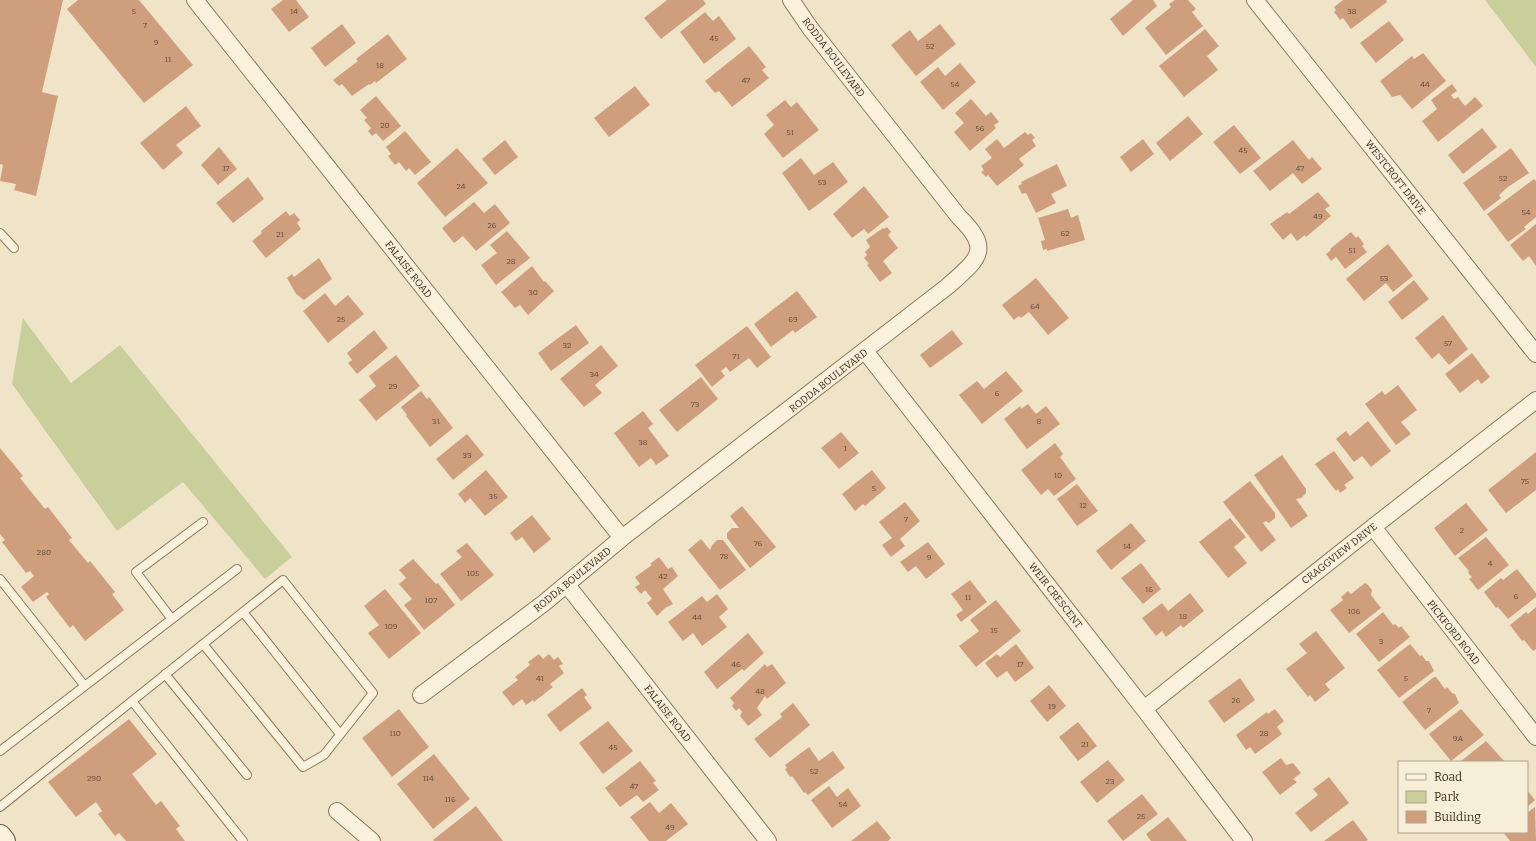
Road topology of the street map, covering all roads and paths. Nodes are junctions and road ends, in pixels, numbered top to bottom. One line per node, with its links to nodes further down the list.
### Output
1 (195, 0): 11 (street, FALAISE ROAD)
2 (791, 0): 6 (street, RODDA BOULEVARD)
3 (1255, 0): 7 (street, WESTCROFT DRIVE)
4 (0, 233): 5 (lane)
5 (14, 248)
6 (865, 351): 11 (street, RODDA BOULEVARD); 22 (street, WEIR CRESCENT)
7 (1536, 354)
8 (1536, 400): 10 (street, CRAGGVIEW DRIVE)
9 (203, 522): 16 (lane)
10 (1373, 527): 22 (street, CRAGGVIEW DRIVE); 24 (street, PICKFORD ROAD)
11 (622, 538): 14 (street, RODDA BOULEVARD)
12 (237, 569): 16 (lane)
13 (0, 579): 19 (lane)
14 (567, 585): 20 (street, RODDA BOULEVARD); 33 (street, FALAISE ROAD)
15 (243, 612): 17 (lane); 23 (lane); 23 (lane)
16 (171, 618): 19 (lane)
17 (203, 644): 18 (lane); 23 (lane)
18 (165, 674): 21 (lane); 26 (lane)
19 (84, 685): 25 (lane)
20 (421, 696)
21 (132, 701): 27 (lane); 31 (lane)
22 (1144, 709): 34 (street, WEIR CRESCENT)
23 (340, 734)
24 (1536, 737)
25 (0, 751)
26 (247, 775)
27 (0, 807)
28 (337, 811): 32 (street)
29 (0, 836): 30 (main road)
30 (4, 841)
31 (243, 841)
32 (372, 841)
33 (768, 841)
34 (1244, 841)

